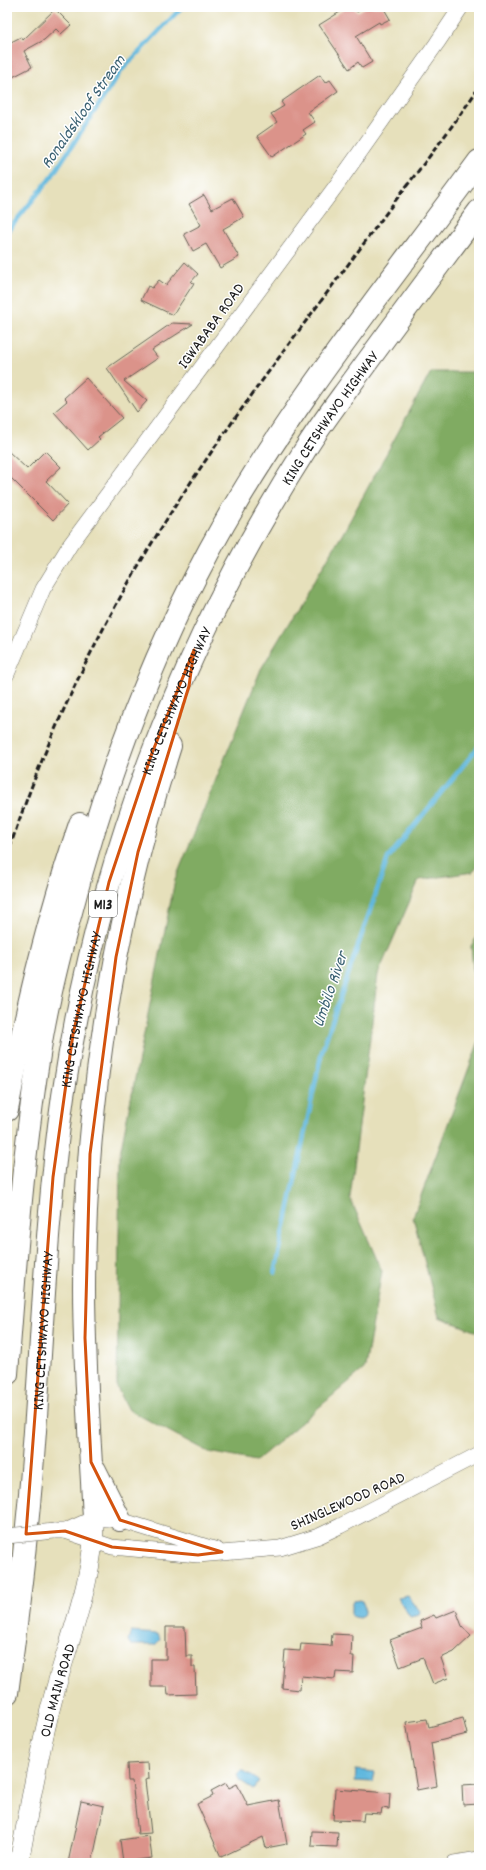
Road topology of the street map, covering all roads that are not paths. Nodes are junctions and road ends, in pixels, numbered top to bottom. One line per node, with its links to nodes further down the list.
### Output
1 (461, 7): 6 (street, IGWABABA ROAD)
2 (479, 161): 5 (highway, KING CETSHWAYO HIGHWAY / M13)
3 (479, 211): 4 (highway, KING CETSHWAYO HIGHWAY / M13)
4 (194, 650): 10 (highway); 17 (highway, KING CETSHWAYO HIGHWAY / M13)
5 (152, 668): 7 (highway); 8 (highway, KING CETSHWAYO HIGHWAY / M13)
6 (7, 674)
7 (7, 1110)
8 (7, 1374)
9 (479, 1454): 16 (street, SHINGLEWOOD ROAD)
10 (91, 1462): 11 (highway); 12 (highway)
11 (94, 1518): 12 (street, SHINGLEWOOD ROAD); 13 (street, SHINGLEWOOD ROAD); 15 (street, OLD MAIN ROAD)
12 (120, 1520): 16 (street, SHINGLEWOOD ROAD)
13 (59, 1531): 14 (street, SHINGLEWOOD ROAD, bridge); 15 (street, SHINGLEWOOD ROAD)
14 (7, 1536)
15 (94, 1542): 16 (street, SHINGLEWOOD ROAD); 19 (street, OLD MAIN ROAD)
16 (222, 1552)
17 (7, 1693)
18 (479, 1859): 20 (street)
19 (19, 1863)
20 (454, 1863)

